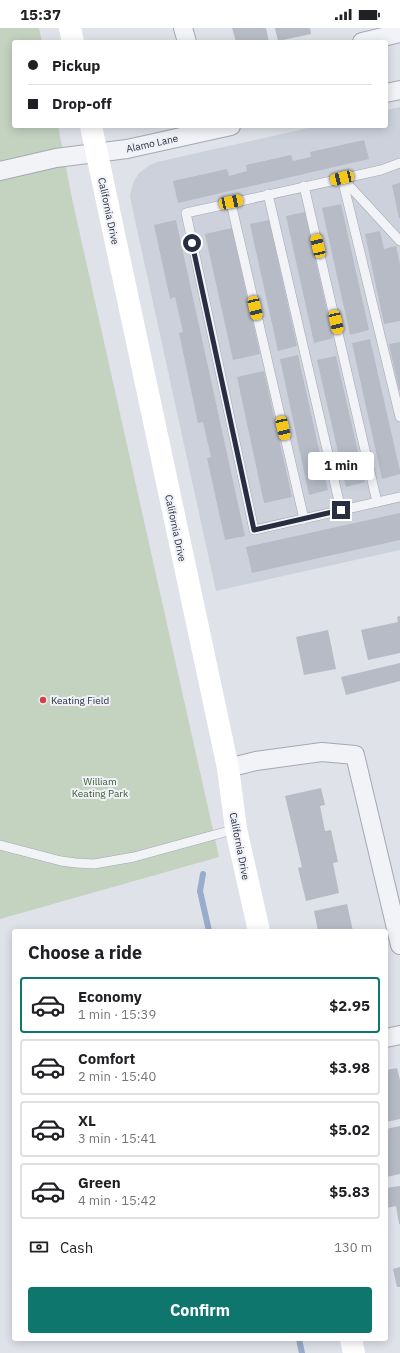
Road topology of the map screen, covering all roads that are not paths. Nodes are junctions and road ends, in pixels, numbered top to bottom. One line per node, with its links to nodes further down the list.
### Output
1 (70, 28): 4 (street)
2 (183, 28): 5 (street)
3 (400, 33): 6 (street)
4 (73, 40)
5 (186, 40)
6 (370, 40)
7 (400, 90): 8 (street)
8 (388, 93)
9 (91, 128): 11 (street, California Drive)
10 (222, 128): 11 (street, Alamo Lane)
11 (96, 153): 13 (street, Alamo Lane); 24 (street, California Drive)
12 (400, 163): 14 (lane)
13 (0, 171)
14 (342, 178): 15 (lane); 18 (lane); 19 (lane)
15 (304, 186): 16 (lane); 21 (lane)
16 (268, 194): 17 (lane); 22 (lane)
17 (231, 202): 23 (lane); 23 (lane)
18 (400, 241)
19 (400, 417)
20 (400, 497): 21 (lane)
21 (377, 502): 22 (lane)
22 (341, 510): 23 (lane)
23 (304, 519)
24 (228, 768): 25 (street, California Drive); 28 (street)
25 (236, 829): 26 (lane); 27 (street, California Drive)
26 (0, 845)
27 (259, 929)
28 (400, 945)
29 (400, 1035): 30 (street)
30 (388, 1038)
31 (351, 1341): 32 (street)
32 (354, 1353)

